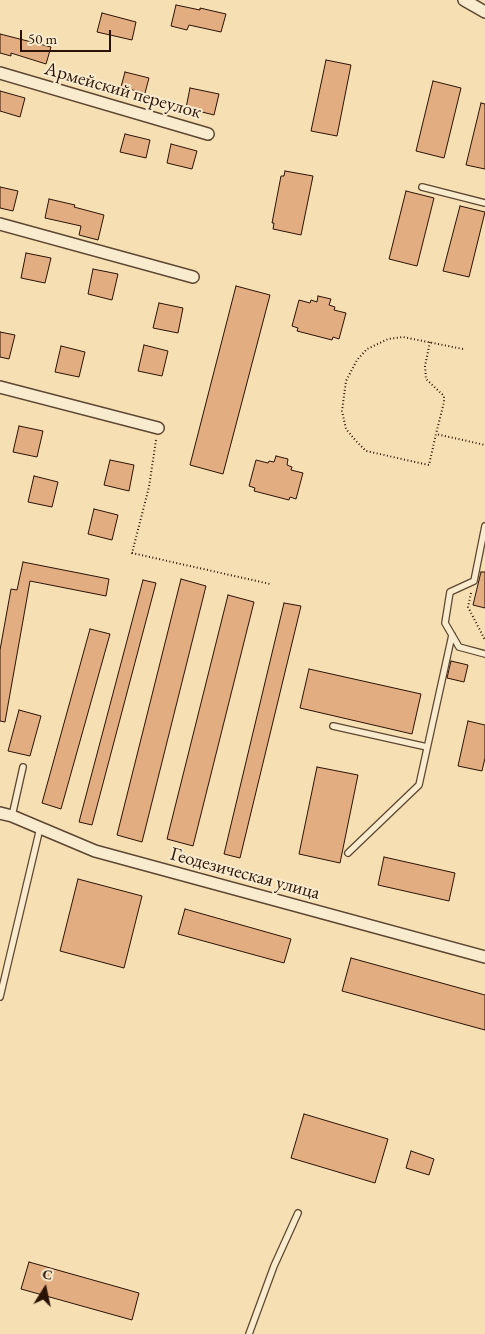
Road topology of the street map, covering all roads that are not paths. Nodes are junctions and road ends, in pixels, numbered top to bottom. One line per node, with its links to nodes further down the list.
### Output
1 (464, 0): 2 (street)
2 (485, 12)
3 (0, 73): 4 (street, Армейский переулок)
4 (208, 134)
5 (422, 187): 6 (lane)
6 (485, 203)
7 (0, 224): 8 (street)
8 (193, 277)
9 (0, 387): 10 (street)
10 (158, 428)
11 (485, 526): 12 (lane)
12 (452, 635): 13 (lane); 15 (lane)
13 (485, 654)
14 (333, 726): 15 (lane)
15 (427, 747): 20 (lane)
16 (23, 767): 18 (lane)
17 (0, 813): 18 (street, Геодезическая улица)
18 (12, 816): 19 (street, Геодезическая улица)
19 (40, 828): 21 (street, Геодезическая улица); 22 (lane)
20 (348, 853)
21 (485, 957)
22 (0, 998)
23 (298, 1213): 24 (lane)
24 (249, 1334)

